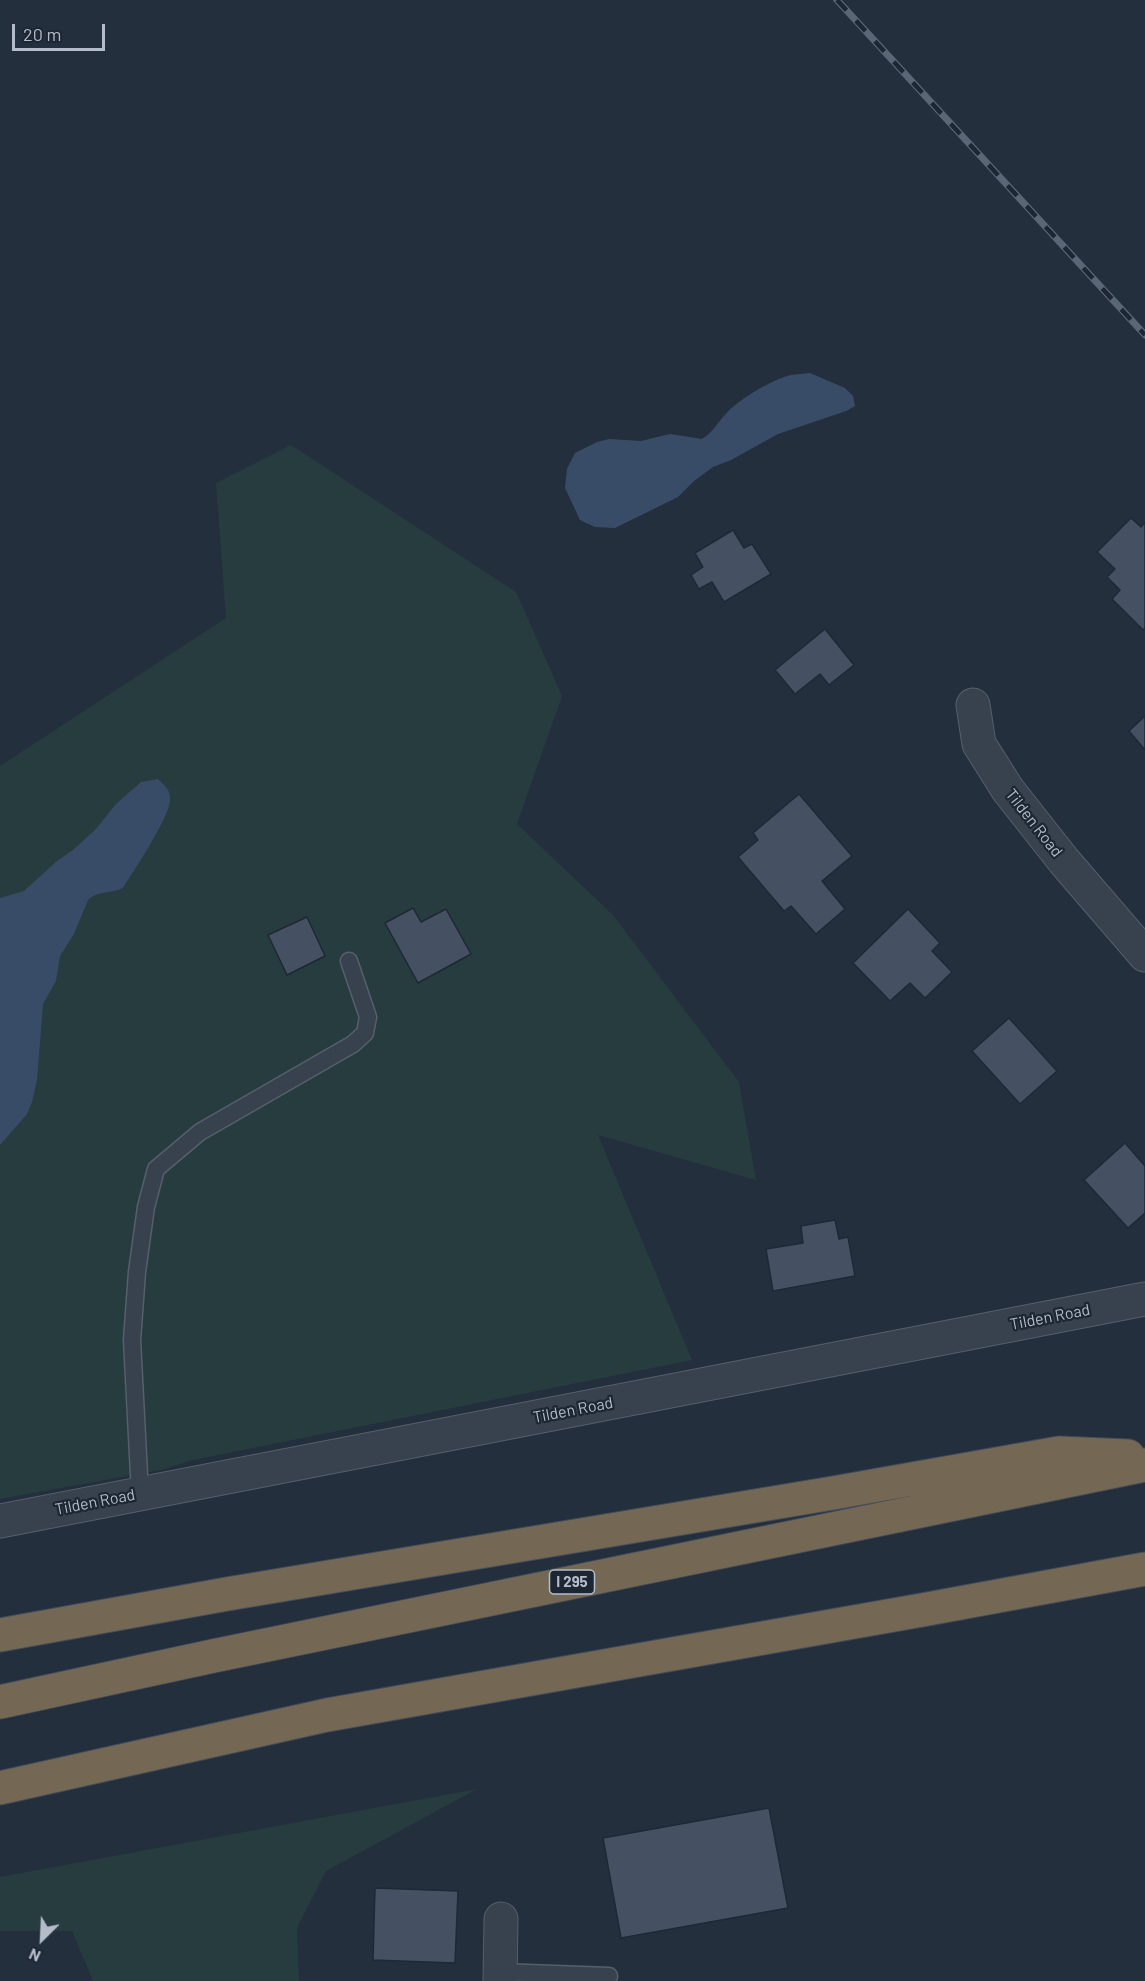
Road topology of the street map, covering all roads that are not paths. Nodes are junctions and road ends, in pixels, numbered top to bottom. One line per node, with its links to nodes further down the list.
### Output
1 (973, 705): 2 (street, Tilden Road)
2 (1145, 954)
3 (349, 961): 7 (lane)
4 (1145, 1299): 7 (street, Tilden Road)
5 (1145, 1457): 10 (highway)
6 (1145, 1465): 11 (highway, I 295)
7 (140, 1494): 8 (street, Tilden Road)
8 (0, 1521)
9 (1145, 1569): 12 (highway)
10 (0, 1635)
11 (0, 1702)
12 (0, 1788)
13 (501, 1919): 14 (street)
14 (500, 1976): 15 (lane)
15 (609, 1976)

